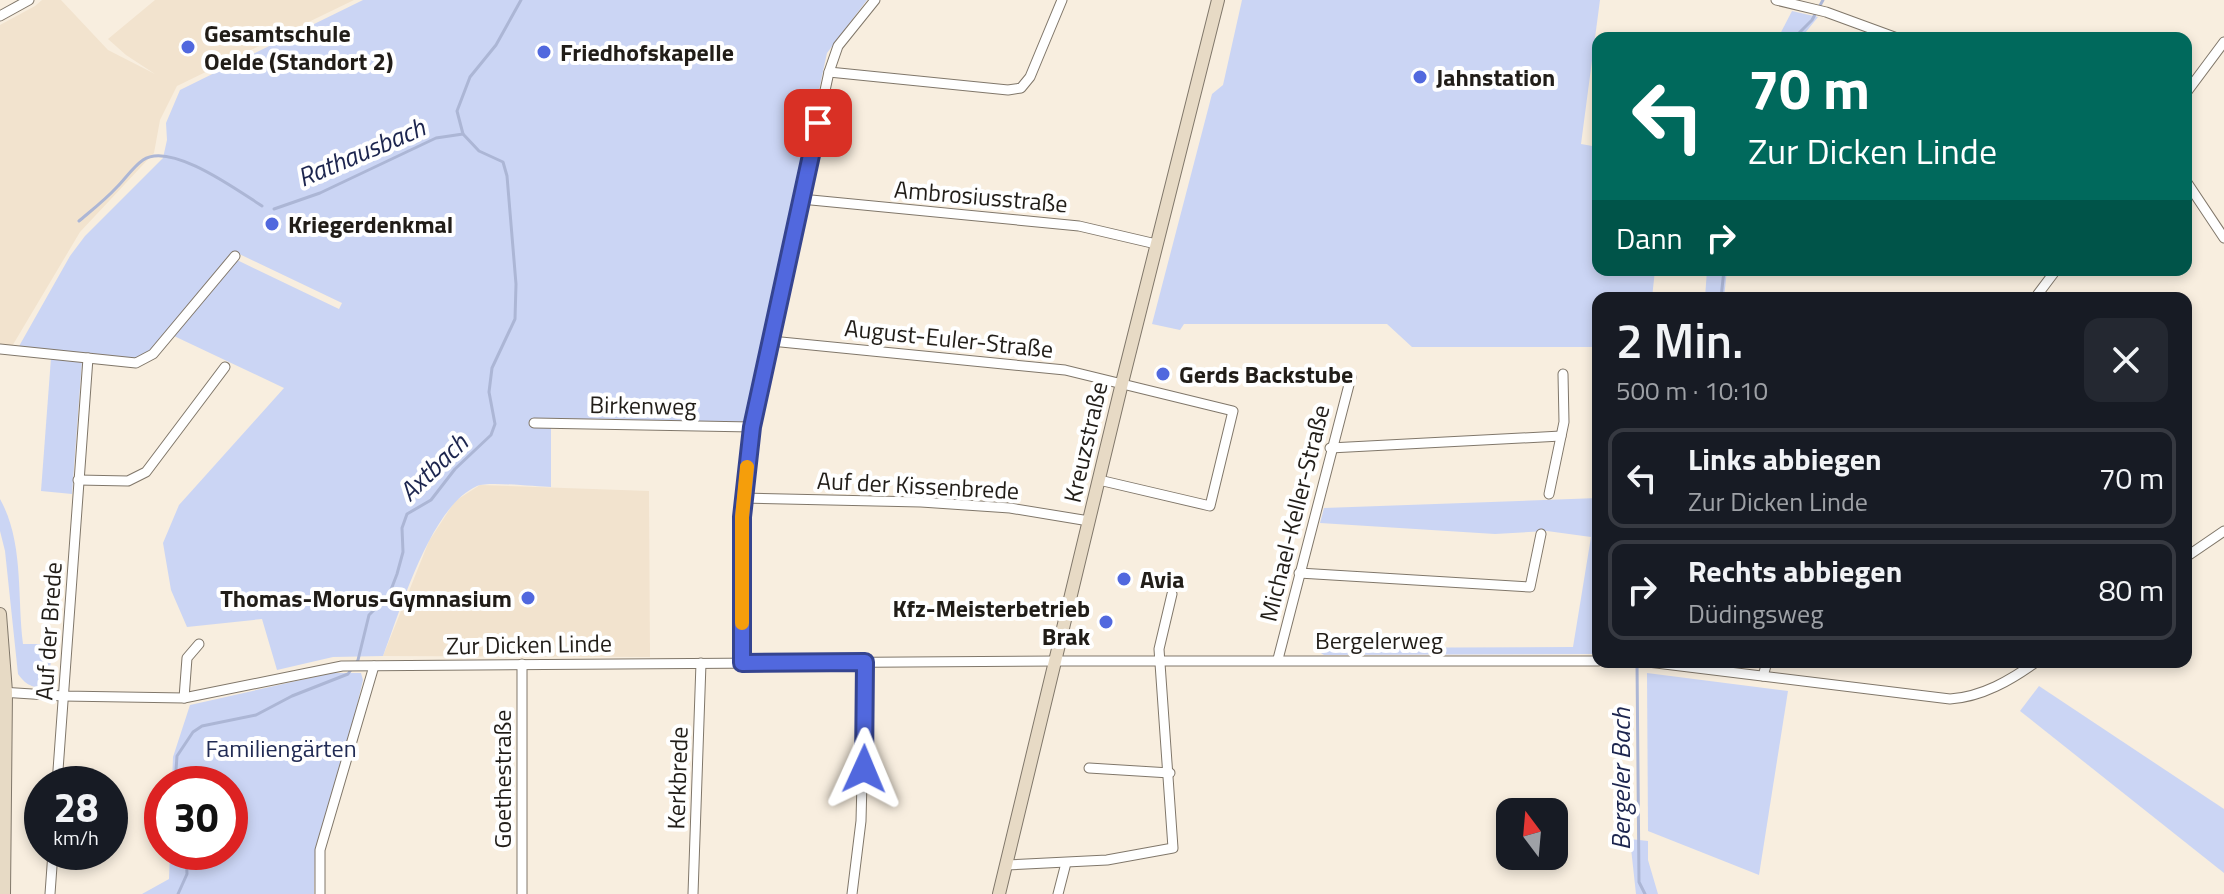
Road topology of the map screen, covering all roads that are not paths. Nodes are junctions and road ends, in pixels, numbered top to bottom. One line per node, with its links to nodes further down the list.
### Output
1 (29, 0): 6 (street)
2 (875, 0): 9 (street)
3 (1062, 0): 9 (street)
4 (1218, 0): 14 (street, Kreuzstraße)
5 (1776, 0): 7 (street)
6 (0, 16)
7 (1881, 32)
8 (2224, 42): 10 (street)
9 (829, 72): 12 (street)
10 (2192, 85)
11 (2192, 190): 13 (street)
12 (801, 199): 14 (street, Ambrosiusstraße); 16 (street)
13 (2224, 238)
14 (1156, 244): 22 (street, Kreuzstraße)
15 (235, 256): 18 (street)
16 (771, 341): 22 (street, August-Euler-Straße); 24 (street)
17 (0, 349): 18 (street)
18 (88, 358): 27 (street, Auf der Brede)
19 (225, 367): 27 (street)
20 (1563, 374): 25 (street)
21 (1351, 377): 26 (street, Michael-Keller-Straße)
22 (1122, 383): 28 (street, Kreuzstraße); 28 (street, August-Euler-Straße)
23 (534, 423): 24 (street, Birkenweg)
24 (752, 427): 30 (street)
25 (1561, 436): 26 (street); 29 (street)
26 (1330, 448): 35 (street, Michael-Keller-Straße)
27 (78, 480): 53 (street, Auf der Brede)
28 (1099, 480): 31 (street, Kreuzstraße)
29 (1549, 494)
30 (743, 498): 31 (street, Auf der Kissenbrede); 44 (street)
31 (1089, 521): 40 (street, Kreuzstraße)
32 (2224, 531): 34 (street)
33 (1541, 534): 35 (street)
34 (2192, 553)
35 (1299, 573): 39 (street, Michael-Keller-Straße)
36 (1172, 594): 45 (street)
37 (0, 614): 52 (street)
38 (199, 644): 54 (street)
39 (1278, 659): 41 (street, Bergelerweg); 45 (street, Bergelerweg)
40 (1056, 661): 42 (street, Zur Dicken Linde); 45 (street, Bergelerweg); 59 (street, Kreuzstraße)
41 (1592, 661)
42 (865, 662): 44 (street, Zur Dicken Linde); 66 (street)
43 (701, 663): 44 (street, Zur Dicken Linde); 46 (street, Zur Dicken Linde); 65 (street, Kerkbrede)
44 (742, 663)
45 (1160, 663): 57 (street)
46 (522, 664): 47 (street, Zur Dicken Linde); 64 (street, Goethestraße)
47 (374, 666): 54 (street, Zur Dicken Linde); 63 (street)
48 (1697, 668): 51 (street)
49 (1765, 668): 51 (street)
50 (2026, 668): 51 (street)
51 (1763, 676)
52 (3, 692): 53 (street, Zur Dicken Linde); 61 (street)
53 (63, 696): 54 (street, Zur Dicken Linde); 55 (street, Auf der Brede)
54 (184, 698)
55 (58, 766)
56 (1089, 768): 57 (street)
57 (1170, 773): 58 (street)
58 (1066, 863): 59 (street); 68 (street)
59 (1006, 865): 67 (street, Kreuzstraße)
60 (52, 870): 62 (street)
61 (4, 894)
62 (50, 894)
63 (320, 894)
64 (522, 894)
65 (693, 894)
66 (852, 894)
67 (999, 894)
68 (1058, 894)

